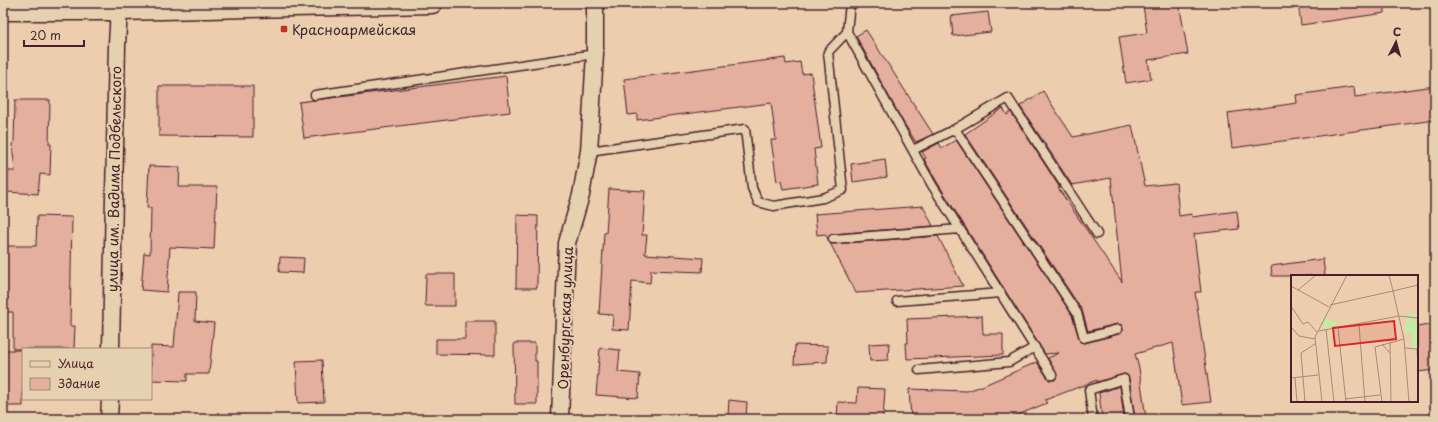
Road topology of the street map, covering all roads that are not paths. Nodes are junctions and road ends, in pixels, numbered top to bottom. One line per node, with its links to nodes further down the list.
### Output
1 (432, 3): 5 (street)
2 (594, 3): 7 (street, Оренбургская улица)
3 (850, 3): 6 (lane)
4 (3, 10): 5 (street)
5 (119, 10): 19 (street, улица им. Вадима Подбельского)
6 (847, 32): 10 (lane); 11 (lane)
7 (595, 54): 8 (lane); 11 (street, Оренбургская улица)
8 (315, 96)
9 (955, 129): 10 (lane); 13 (lane); 17 (lane)
10 (913, 150): 12 (lane)
11 (589, 151): 24 (street, Оренбургская улица)
12 (960, 229): 14 (lane); 15 (lane)
13 (1097, 234)
14 (833, 239)
15 (1001, 293): 16 (lane); 18 (lane)
16 (897, 301)
17 (1118, 329)
18 (1035, 347): 20 (lane); 21 (lane)
19 (111, 348)
20 (919, 370)
21 (1052, 375)
22 (110, 400): 23 (street)
23 (110, 419)
24 (560, 419)
25 (1090, 419): 26 (lane)
26 (1093, 419): 27 (lane)
27 (1130, 419)

